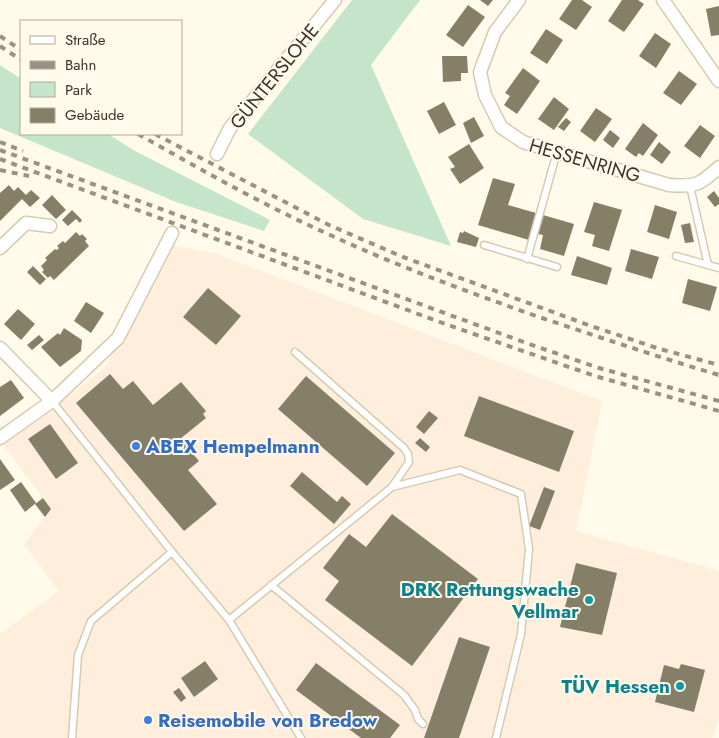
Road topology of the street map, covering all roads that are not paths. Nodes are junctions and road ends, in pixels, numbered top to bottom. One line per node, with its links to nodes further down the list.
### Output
1 (335, 0): 6 (street, GÜNTERSLOHE)
2 (518, 0): 5 (street, HESSENRING)
3 (663, 0): 4 (street)
4 (719, 81)
5 (557, 152): 8 (street, HESSENRING); 14 (lane)
6 (217, 154)
7 (719, 167): 8 (street)
8 (690, 186): 15 (lane)
9 (50, 226): 12 (street)
10 (172, 233): 20 (street)
11 (484, 245): 14 (lane)
12 (0, 248)
13 (676, 256): 15 (lane)
14 (528, 259): 16 (lane)
15 (708, 265): 17 (lane)
16 (557, 267)
17 (719, 268)
18 (0, 348): 20 (street)
19 (294, 352): 22 (lane)
20 (52, 401): 21 (street); 23 (lane)
21 (0, 438)
22 (392, 486): 24 (lane); 29 (lane)
23 (172, 552): 25 (lane); 27 (lane)
24 (271, 586): 25 (lane); 26 (lane)
25 (229, 620): 28 (lane)
26 (423, 724)
27 (72, 738)
28 (301, 738)
29 (496, 738)

